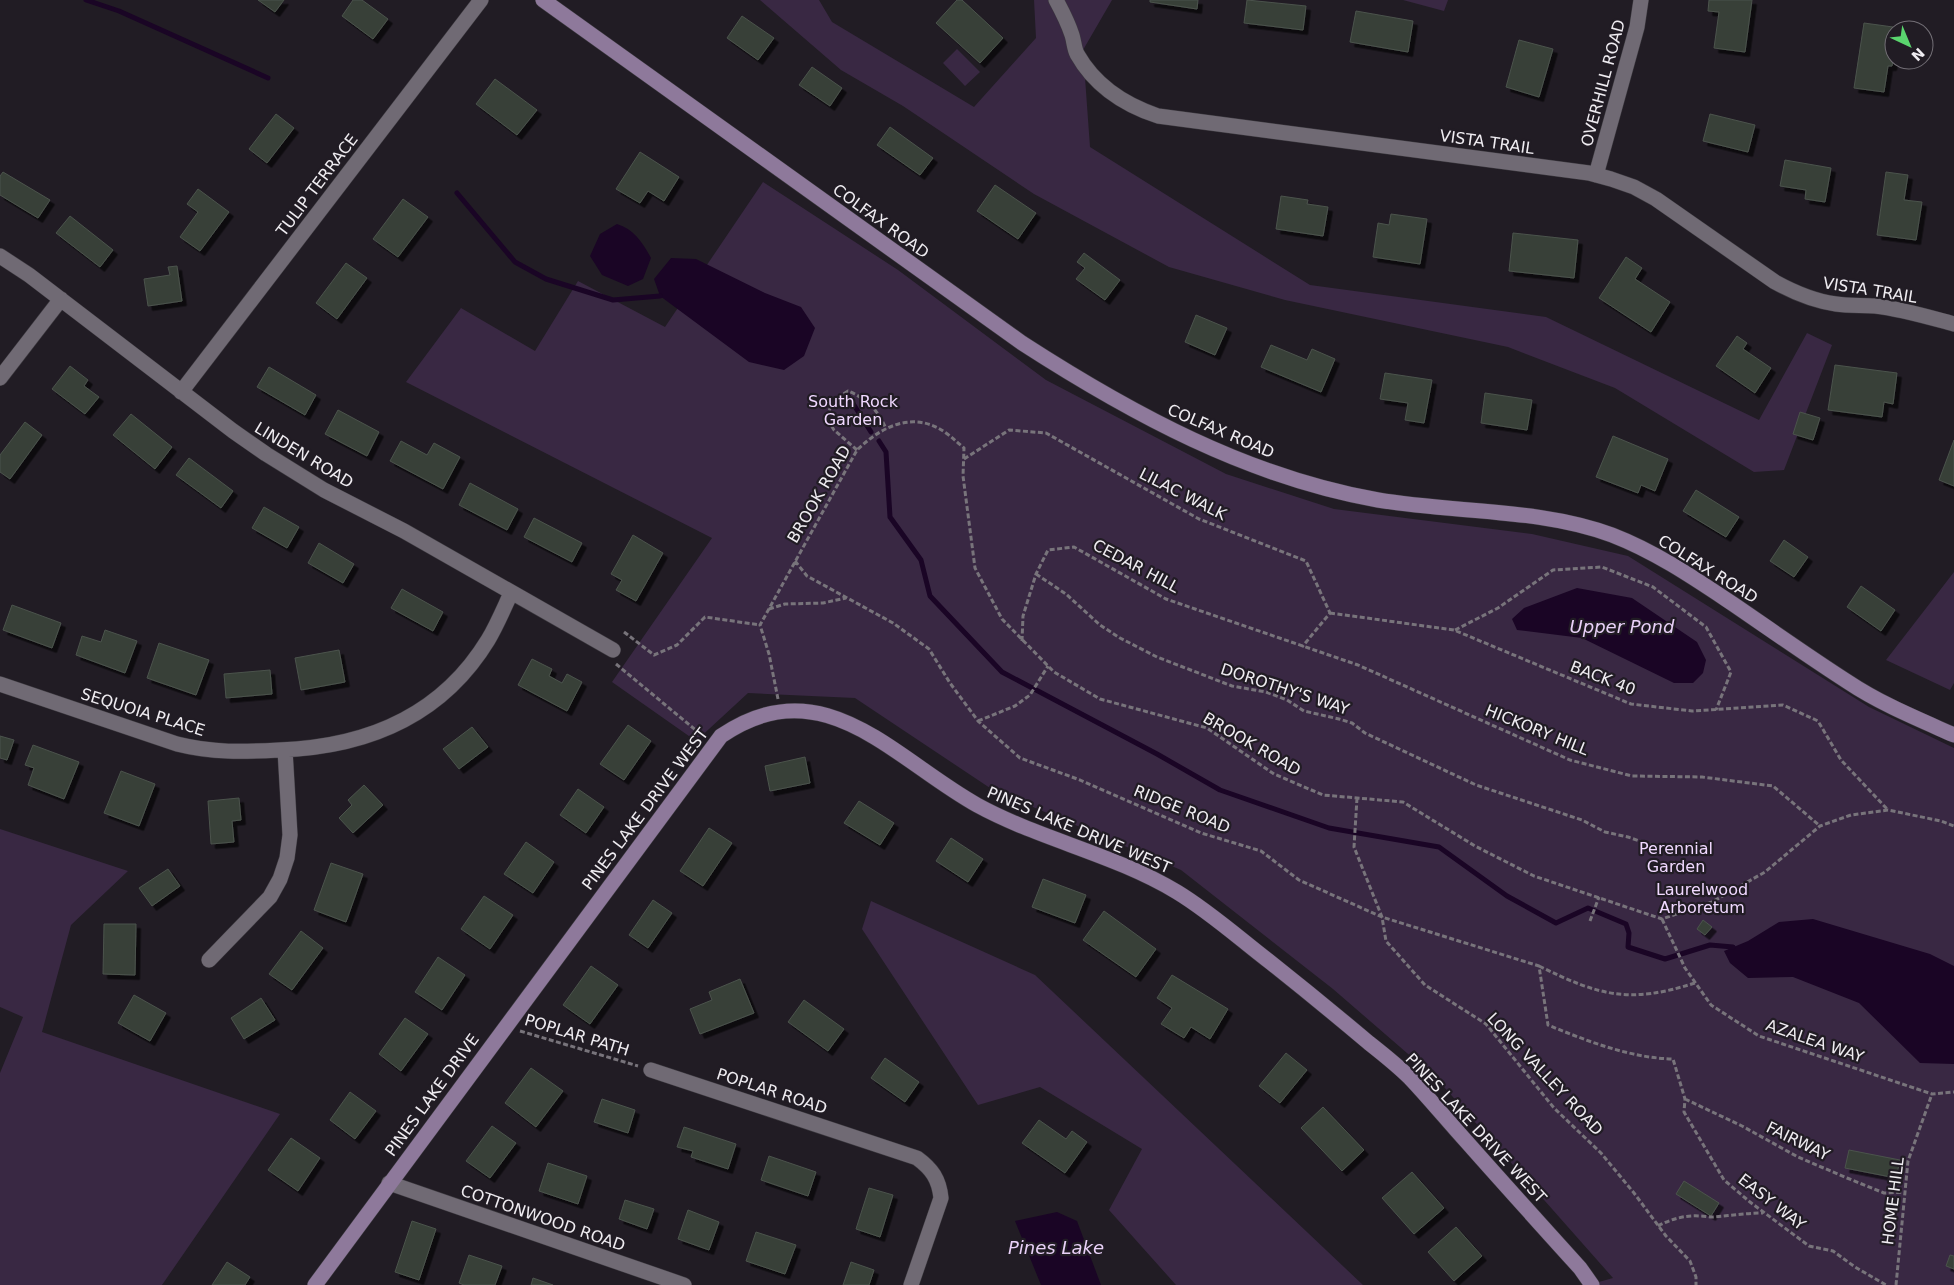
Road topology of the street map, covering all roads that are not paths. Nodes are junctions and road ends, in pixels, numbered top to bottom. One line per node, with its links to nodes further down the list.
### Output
1 (481, 0): 10 (street, TULIP TERRACE)
2 (543, 0): 14 (street, COLFAX ROAD)
3 (1056, 0): 5 (street, VISTA TRAIL)
4 (1641, 0): 5 (street, OVERHILL ROAD)
5 (1596, 175): 8 (street, VISTA TRAIL)
6 (0, 256): 7 (street, LINDEN ROAD)
7 (61, 299): 9 (street); 10 (street, LINDEN ROAD)
8 (1954, 324)
9 (0, 378)
10 (181, 392): 11 (street, LINDEN ROAD)
11 (511, 593): 12 (street, LINDEN ROAD); 15 (street, SEQUOIA PLACE)
12 (612, 655)
13 (0, 684): 15 (street, SEQUOIA PLACE)
14 (1954, 735)
15 (284, 750): 17 (street)
16 (579, 927): 19 (street, PINES LAKE DRIVE); 23 (street, PINES LAKE DRIVE WEST)
17 (209, 960)
18 (651, 1070): 22 (street, POPLAR ROAD)
19 (390, 1183): 20 (street, PINES LAKE DRIVE); 21 (street, COTTONWOOD ROAD)
20 (314, 1285)
21 (684, 1285)
22 (911, 1285)
23 (1592, 1285)

